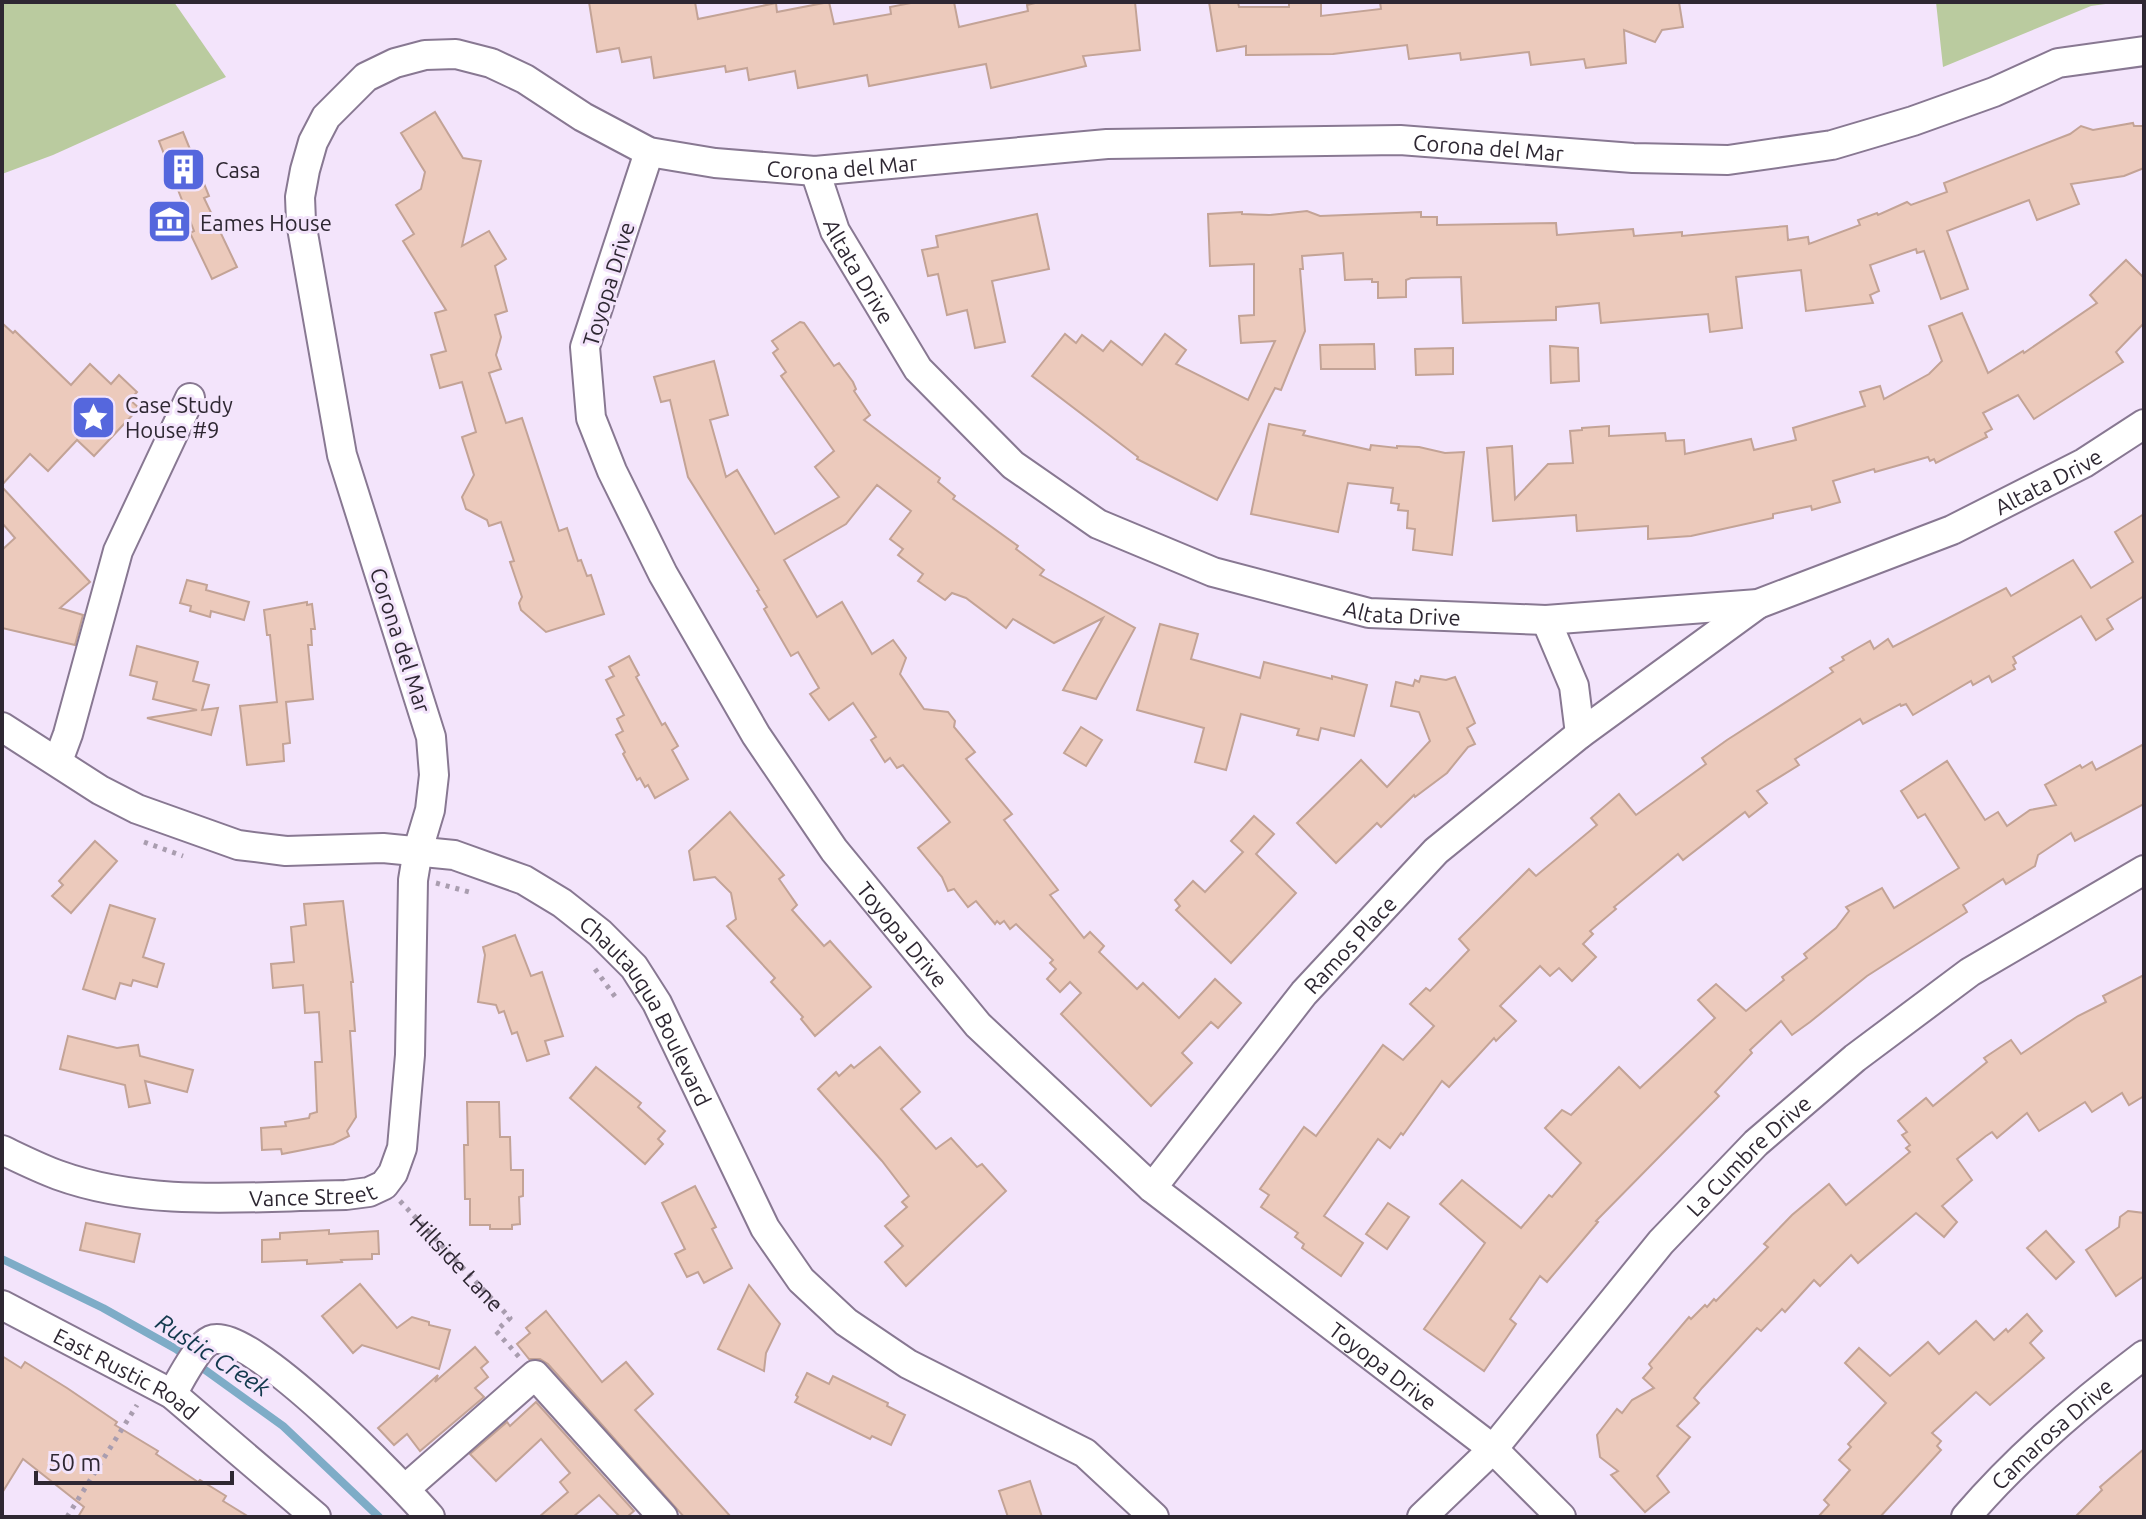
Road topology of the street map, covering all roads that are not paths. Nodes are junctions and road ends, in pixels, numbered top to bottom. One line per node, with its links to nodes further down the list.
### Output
1 (2144, 51): 3 (street, Corona del Mar)
2 (649, 152): 3 (street, Corona del Mar); 11 (street, Corona del Mar); 14 (street, Toyopa Drive)
3 (815, 171): 7 (street, Altata Drive)
4 (190, 398): 10 (street)
5 (2144, 424): 6 (street, Altata Drive)
6 (1758, 604): 7 (street, Altata Drive); 9 (street, Ramos Place)
7 (1546, 620): 9 (street)
8 (2, 727): 10 (street, Chautauqua Boulevard)
9 (1580, 734): 14 (street, Ramos Place)
10 (58, 761): 11 (street, Chautauqua Boulevard)
11 (418, 850): 13 (street, Vance Street); 23 (street, Chautauqua Boulevard)
12 (2144, 870): 18 (street, La Cumbre Drive)
13 (2, 1150)
14 (1152, 1188): 18 (street, Toyopa Drive)
15 (2, 1305): 17 (street, East Rustic Road)
16 (2144, 1355): 26 (street, Camarosa Drive)
17 (168, 1385): 19 (street); 20 (street, East Rustic Road)
18 (1493, 1449): 24 (street, La Cumbre Drive); 25 (street, Toyopa Drive)
19 (405, 1489): 21 (street); 22 (street)
20 (316, 1517)
21 (430, 1517)
22 (663, 1517)
23 (1154, 1517)
24 (1422, 1517)
25 (1561, 1517)
26 (1966, 1517)

